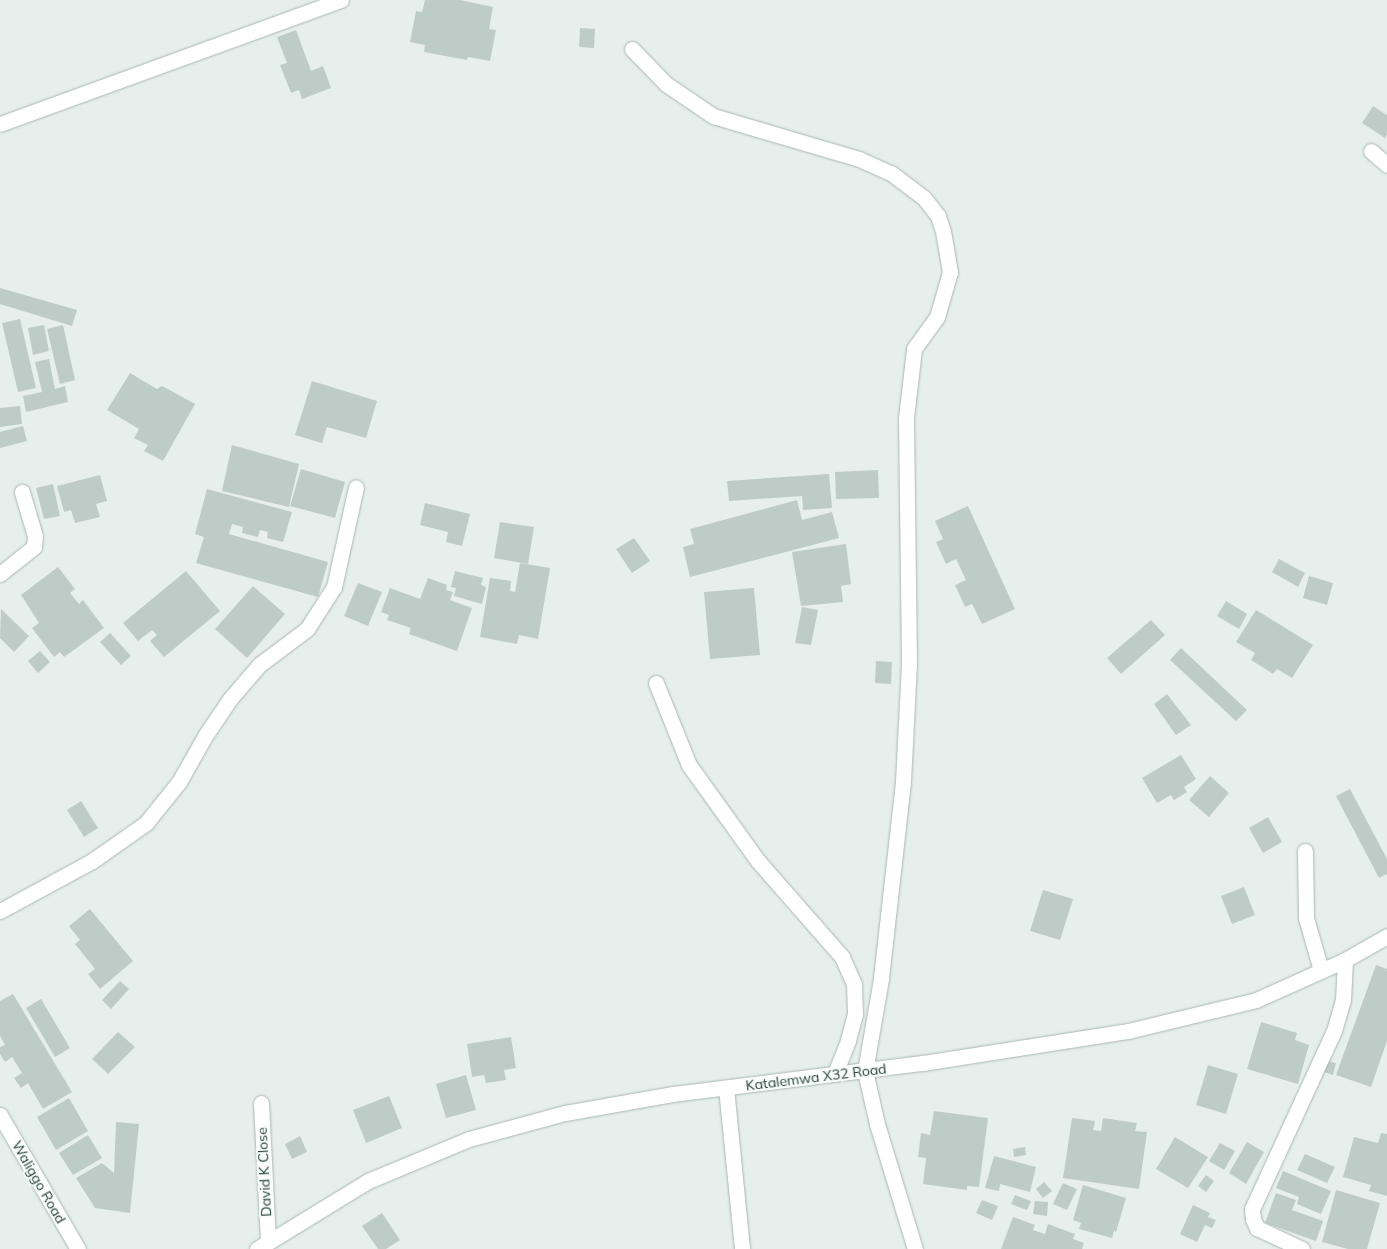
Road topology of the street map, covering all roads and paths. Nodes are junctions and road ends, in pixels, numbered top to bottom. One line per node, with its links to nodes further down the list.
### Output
1 (341, 0): 3 (street)
2 (632, 49): 15 (street)
3 (0, 124)
4 (1371, 151): 5 (street)
5 (1386, 162)
6 (356, 487): 11 (street)
7 (22, 492): 8 (street)
8 (0, 574)
9 (656, 683): 16 (street)
10 (1305, 851): 14 (street)
11 (0, 911)
12 (1387, 936): 13 (street, Katalemwa X32 Road)
13 (1344, 960): 14 (street, Katalemwa X32 Road); 24 (street)
14 (1321, 970): 15 (street, Katalemwa X32 Road)
15 (865, 1071): 16 (street, Katalemwa X32 Road); 23 (street)
16 (835, 1073): 17 (street, Katalemwa X32 Road)
17 (726, 1088): 20 (street, Katalemwa X32 Road); 22 (street)
18 (261, 1103): 20 (street, David K Close)
19 (0, 1115): 21 (street, Waliggo Road)
20 (263, 1245)
21 (78, 1249)
22 (742, 1249)
23 (915, 1249)
24 (1302, 1249)

